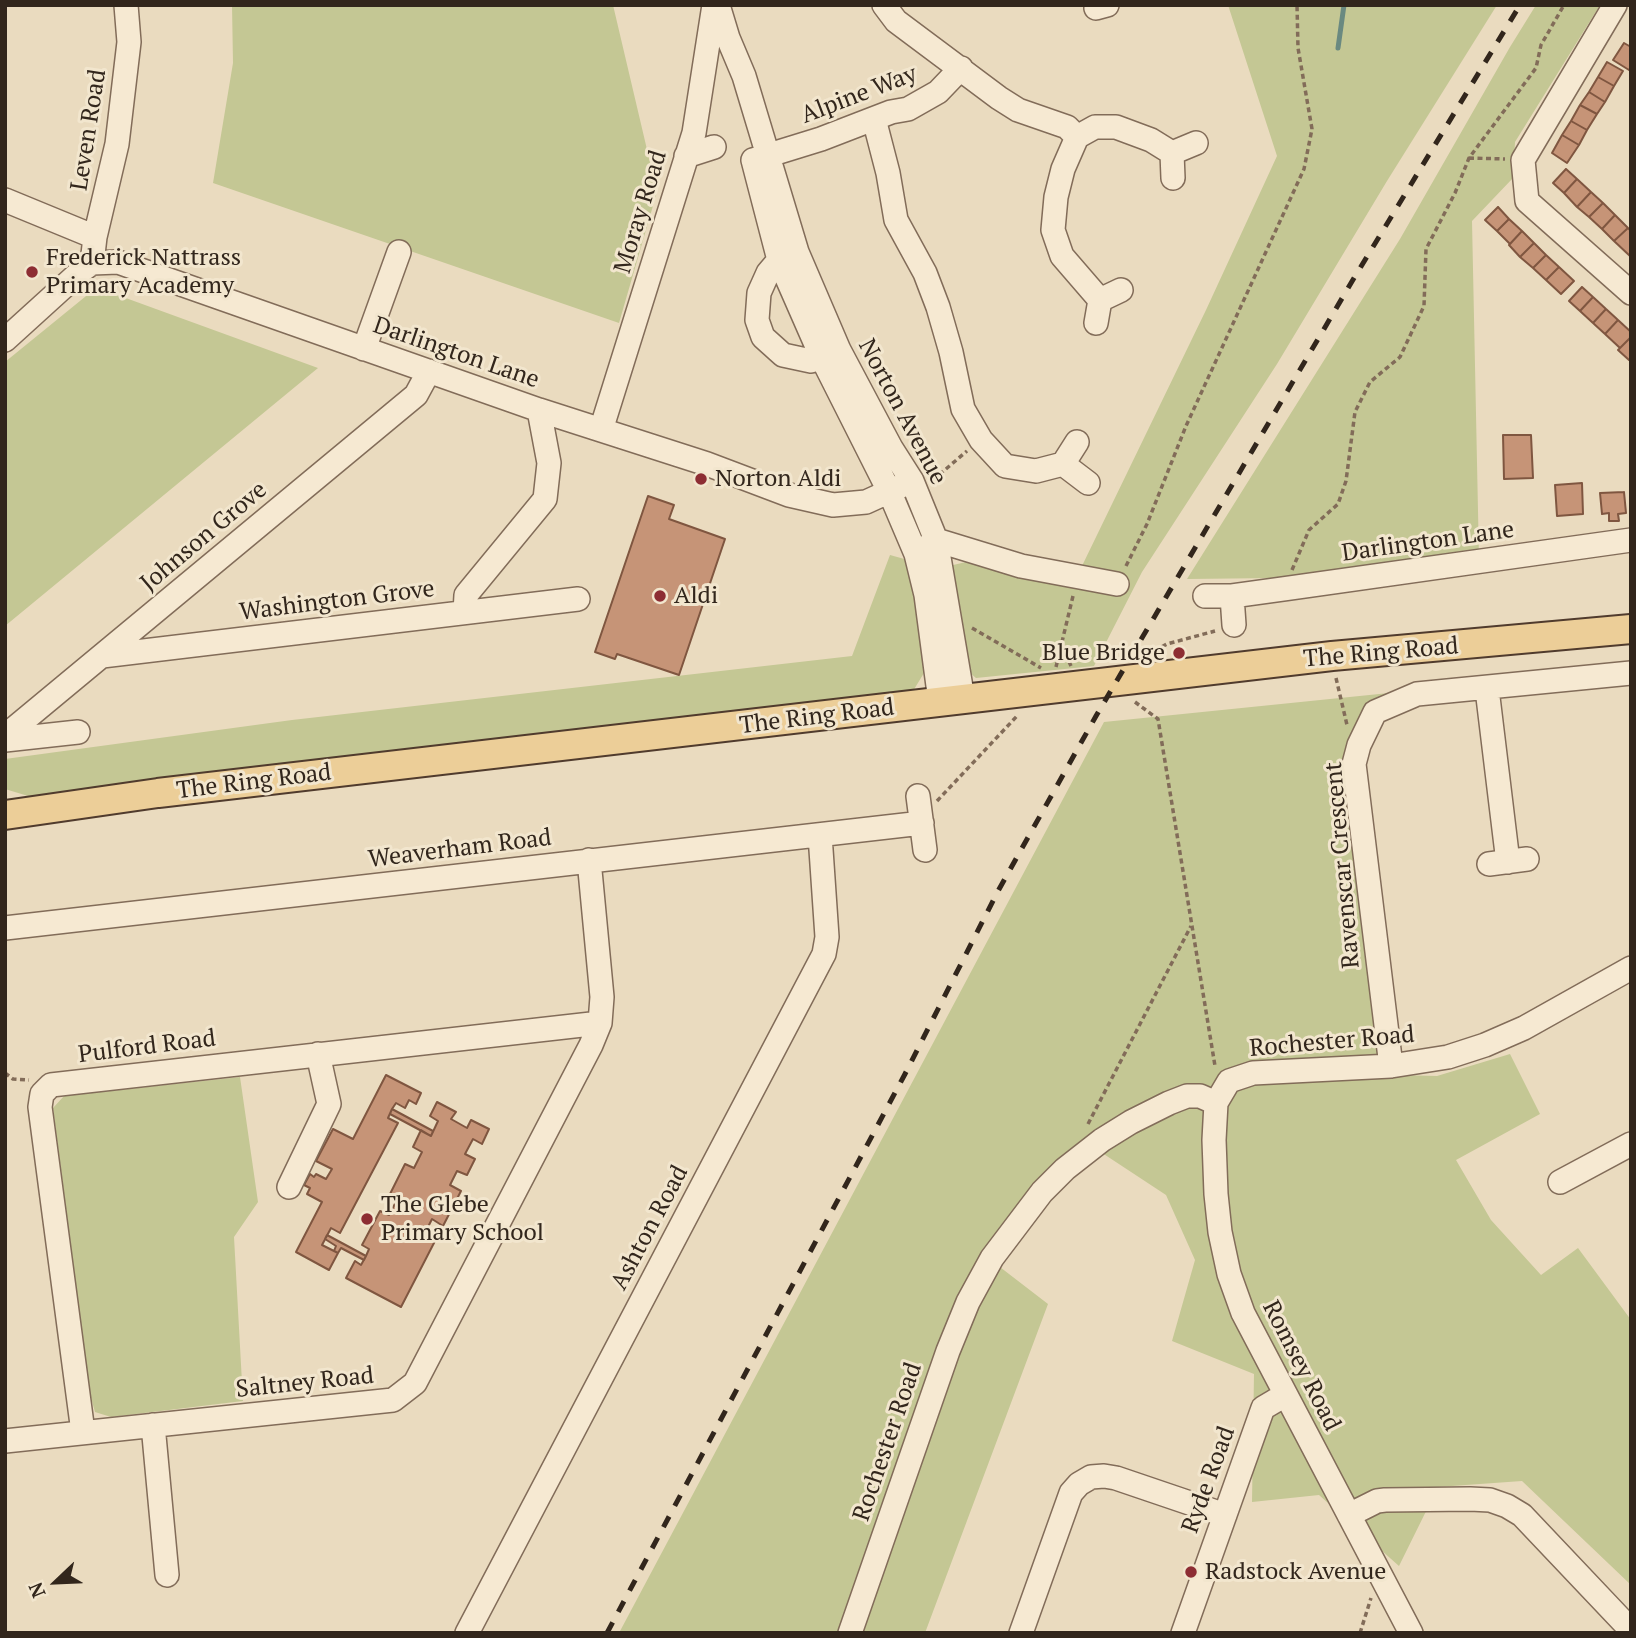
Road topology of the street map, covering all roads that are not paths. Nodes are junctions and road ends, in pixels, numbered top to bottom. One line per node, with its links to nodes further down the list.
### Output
1 (126, 5): 15 (street, Leven Road)
2 (716, 5): 11 (street, Moray Road); 12 (street, Norton Avenue)
3 (884, 5): 5 (street)
4 (1615, 5): 20 (street)
5 (961, 68): 6 (street, Alpine Way); 7 (street)
6 (873, 118): 12 (street, Alpine Way); 28 (street)
7 (1077, 137): 10 (street); 19 (street)
8 (1196, 143): 10 (street)
9 (714, 147): 11 (street)
10 (1171, 153): 13 (street)
11 (685, 156): 26 (street, Moray Road)
12 (760, 158): 17 (street, Norton Avenue)
13 (1172, 178)
14 (5, 200): 15 (street)
15 (95, 237): 18 (street, Leven Road)
16 (399, 252): 22 (street)
17 (788, 256): 23 (street, Norton Avenue); 23 (street)
18 (92, 263): 21 (street); 22 (street, Darlington Lane)
19 (1121, 290)
20 (1631, 293)
21 (5, 340)
22 (364, 349): 24 (street, Darlington Lane)
23 (830, 354): 30 (street, Norton Avenue); 31 (street, Norton Avenue)
24 (429, 372): 25 (street, Darlington Lane); 42 (street, Johnson Grove)
25 (539, 410): 26 (street, Darlington Lane); 39 (street)
26 (601, 430): 31 (street, Darlington Lane)
27 (1077, 442): 28 (street)
28 (1063, 464): 29 (street)
29 (1088, 483)
30 (915, 487): 31 (street, Darlington Lane); 32 (street, Norton Avenue)
31 (890, 492): 34 (street, Norton Avenue)
32 (936, 540): 34 (street); 35 (street); 45 (street, Norton Avenue)
33 (1631, 540): 37 (street, Darlington Lane)
34 (916, 554): 45 (street, Norton Avenue)
35 (1121, 576)
36 (1205, 596): 37 (street, Darlington Lane)
37 (1232, 596): 40 (street)
38 (578, 599): 39 (street, Washington Grove)
39 (465, 612): 42 (street, Washington Grove)
40 (1234, 625)
41 (1631, 629): 45 (main road, The Ring Road)
42 (102, 656): 47 (street, Johnson Grove)
43 (1631, 673): 44 (street, Ravenscar Crescent)
44 (1487, 689): 52 (street); 57 (street, Ravenscar Crescent)
45 (952, 700): 48 (main road, The Ring Road)
46 (78, 732): 47 (street, Johnson Grove)
47 (5, 738)
48 (5, 815)
49 (820, 835): 50 (street, Weaverham Road); 51 (street, Weaverham Road); 70 (street, Ashton Road)
50 (925, 850)
51 (589, 860): 53 (street, Weaverham Road); 55 (street, Saltney Road)
52 (1508, 862)
53 (5, 928)
54 (1631, 968): 57 (street, Rochester Road)
55 (600, 1023): 56 (street, Pulford Road); 63 (street, Saltney Road)
56 (318, 1054): 61 (street); 64 (street, Pulford Road)
57 (1391, 1066): 58 (street, Rochester Road)
58 (1208, 1099): 62 (street, Romsey Road); 71 (street, Rochester Road)
59 (1631, 1143): 60 (street)
60 (1560, 1183)
61 (289, 1187)
62 (1285, 1395): 66 (street, Ryde Road); 67 (street, Romsey Road)
63 (153, 1425): 64 (street, Saltney Road); 68 (street)
64 (83, 1432): 65 (street, Saltney Road)
65 (5, 1441)
66 (1224, 1515): 72 (street); 73 (street, Ryde Road)
67 (1349, 1515): 69 (street); 74 (street, Romsey Road)
68 (167, 1575)
69 (1631, 1630)
70 (467, 1633)
71 (850, 1633)
72 (1021, 1633)
73 (1183, 1633)
74 (1411, 1633)

